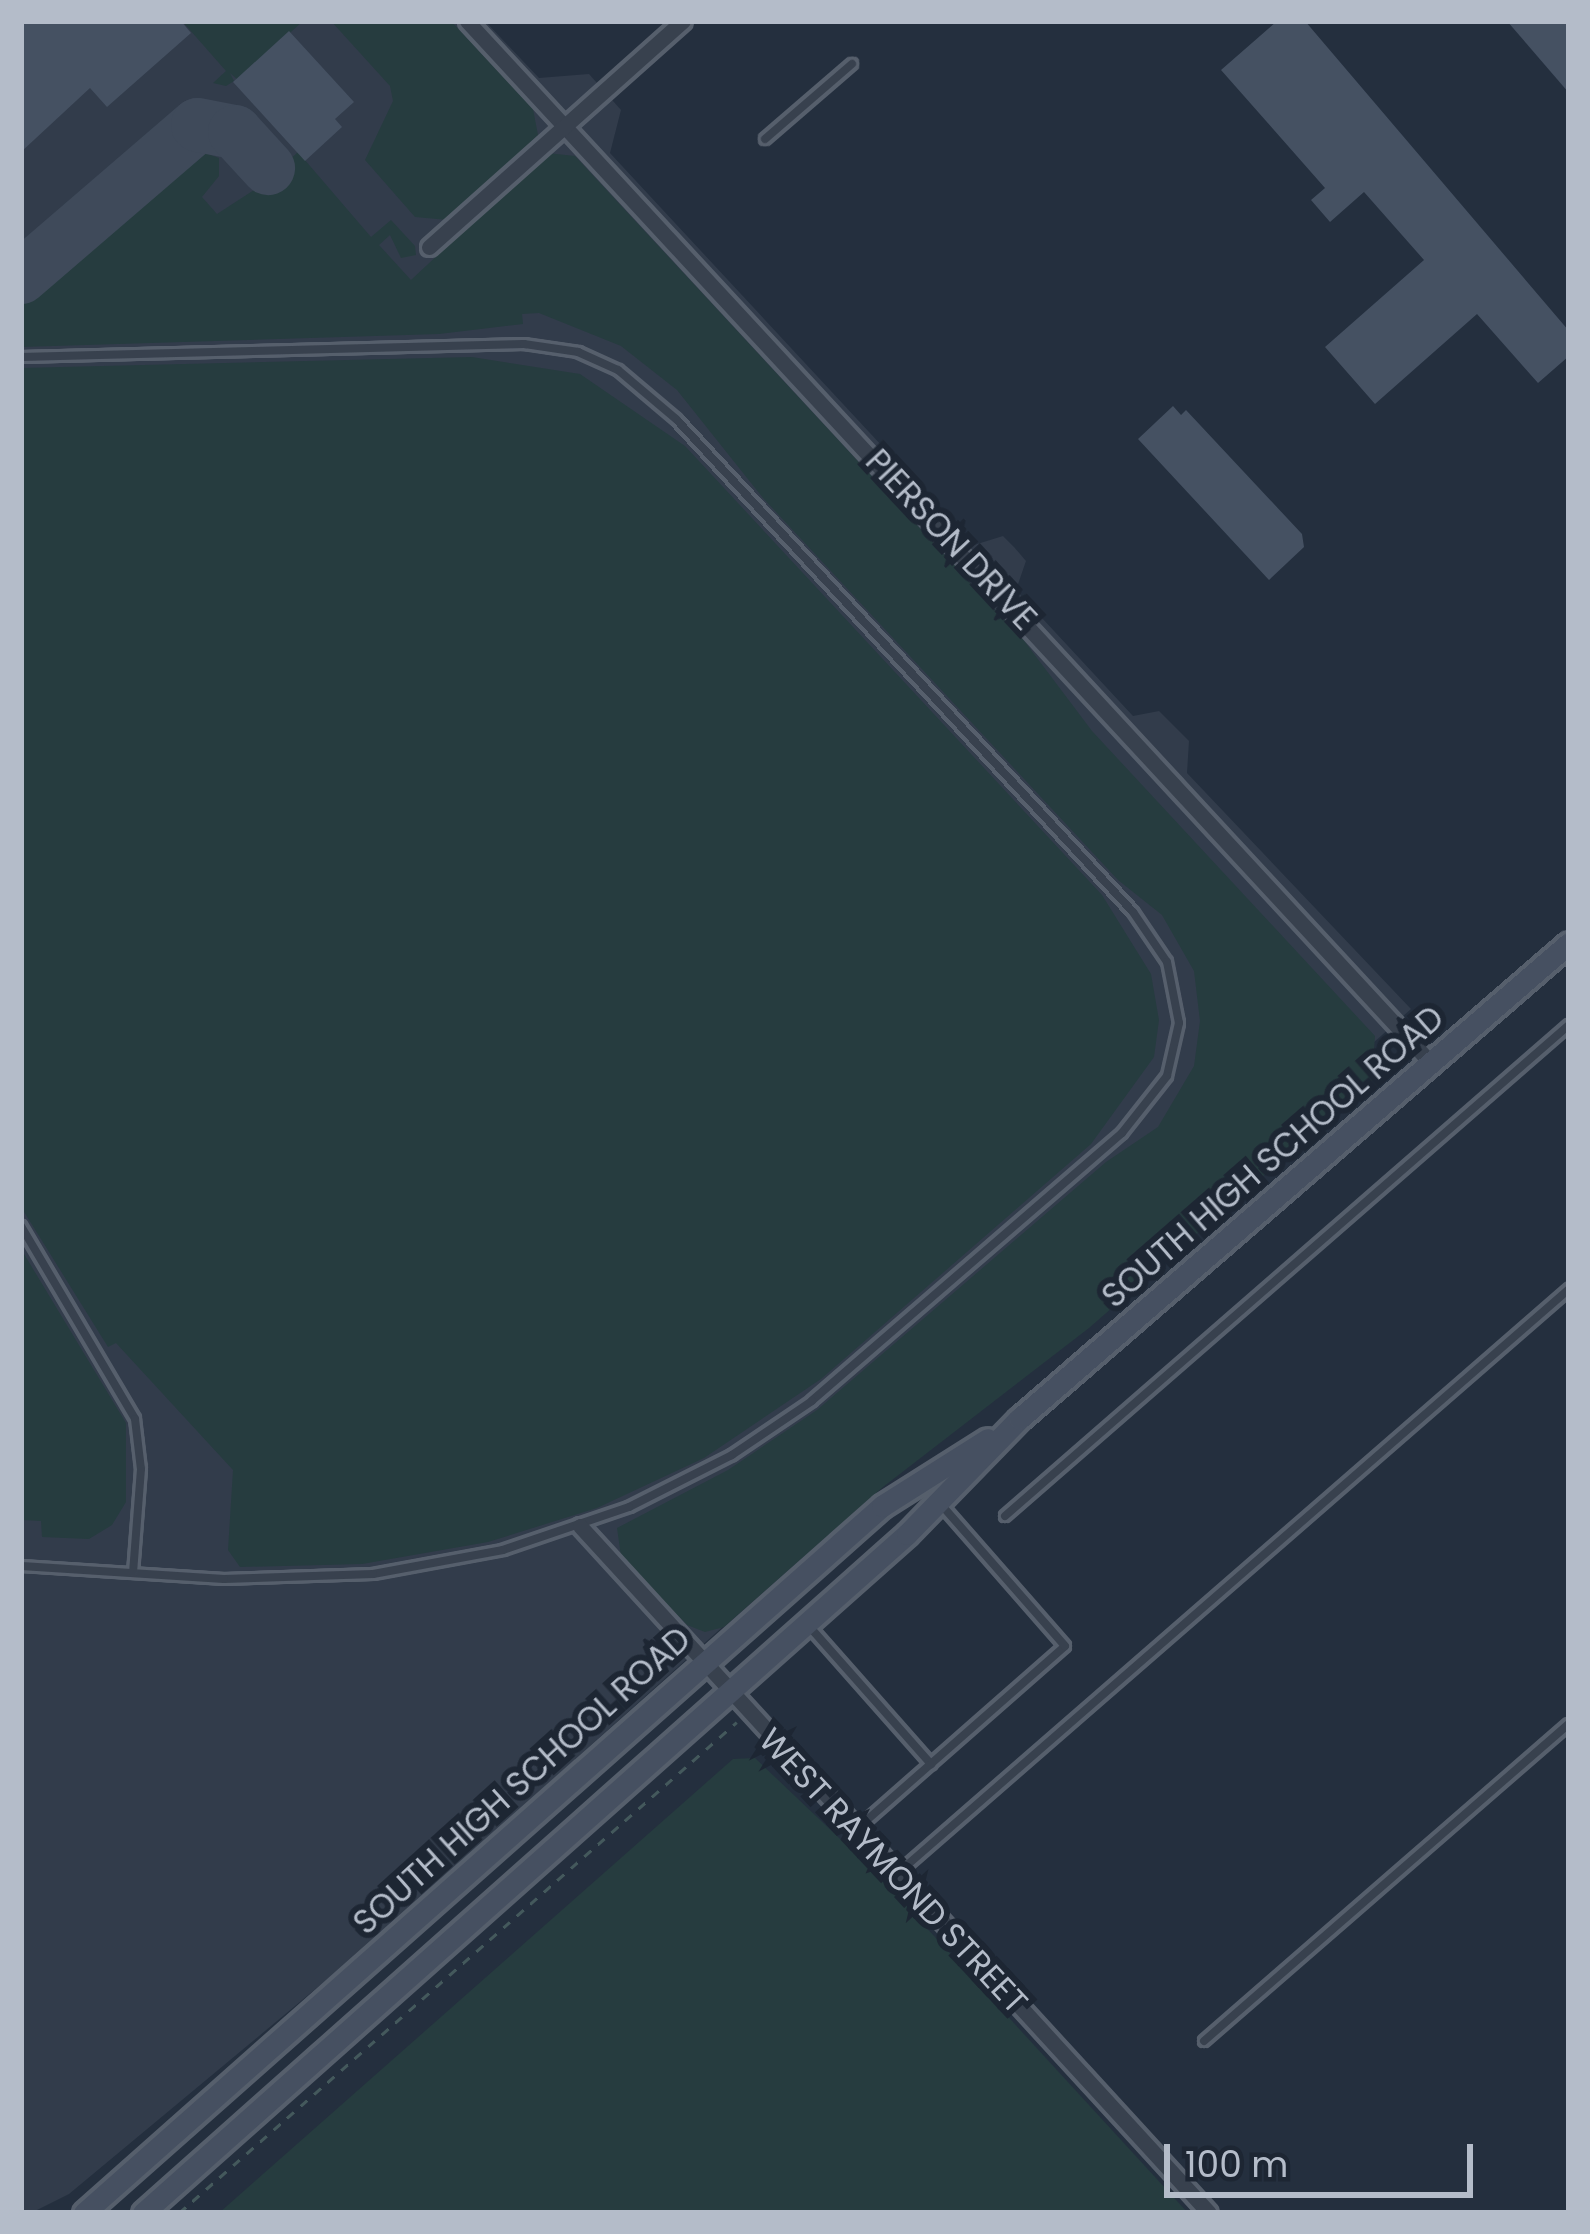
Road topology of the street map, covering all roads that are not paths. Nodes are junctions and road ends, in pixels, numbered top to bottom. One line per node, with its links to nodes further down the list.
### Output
1 (467, 21): 4 (street, PIERSON DRIVE)
2 (683, 21): 4 (street)
3 (852, 64): 5 (lane)
4 (565, 126): 6 (street); 10 (street, PIERSON DRIVE)
5 (765, 139)
6 (429, 247)
7 (21, 357): 16 (lane)
8 (1569, 944): 10 (street, SOUTH HIGH SCHOOL ROAD)
9 (1569, 1025): 15 (lane)
10 (1431, 1063): 13 (street, SOUTH HIGH SCHOOL ROAD)
11 (21, 1226): 18 (lane)
12 (1569, 1289): 25 (lane)
13 (1019, 1419): 14 (street, SOUTH HIGH SCHOOL ROAD); 20 (street, SOUTH HIGH SCHOOL ROAD)
14 (939, 1502): 19 (street, SOUTH HIGH SCHOOL ROAD); 23 (lane)
15 (1005, 1516)
16 (580, 1526): 18 (lane); 20 (street, WEST RAYMOND STREET)
17 (21, 1566): 18 (lane)
18 (133, 1573)
19 (807, 1624): 21 (street, SOUTH HIGH SCHOOL ROAD); 23 (lane)
20 (703, 1665): 21 (street, WEST RAYMOND STREET); 27 (street, SOUTH HIGH SCHOOL ROAD)
21 (729, 1693): 24 (street, WEST RAYMOND STREET); 28 (street, SOUTH HIGH SCHOOL ROAD)
22 (1569, 1724): 26 (lane)
23 (931, 1764): 24 (lane)
24 (855, 1830): 25 (street, WEST RAYMOND STREET)
25 (897, 1874): 29 (street, WEST RAYMOND STREET)
26 (1204, 2041)
27 (84, 2213)
28 (143, 2213)
29 (1209, 2213)

